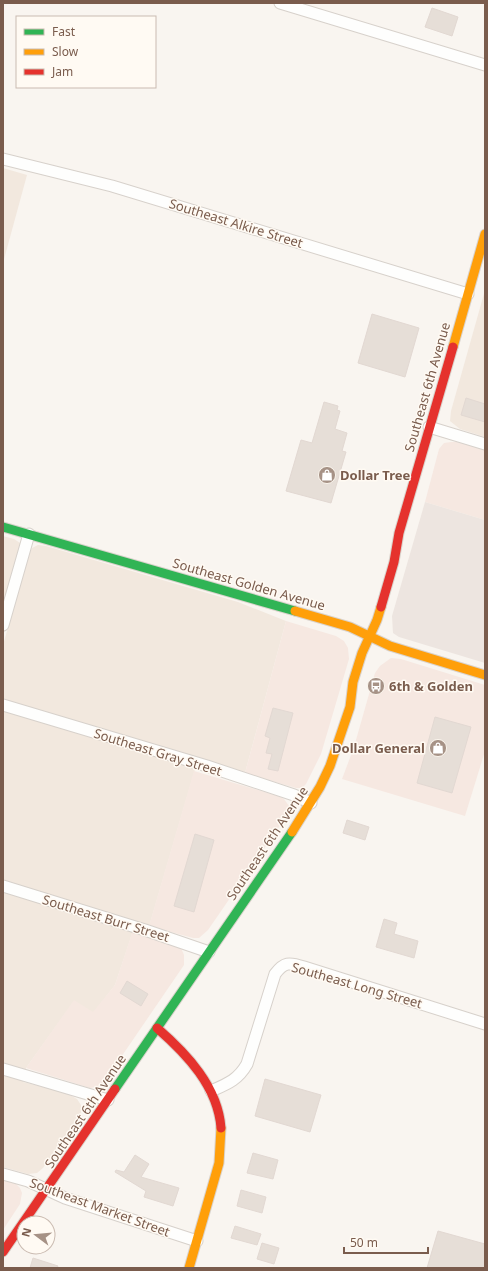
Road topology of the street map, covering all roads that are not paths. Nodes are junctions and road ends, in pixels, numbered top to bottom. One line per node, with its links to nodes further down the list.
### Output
1 (280, 3): 2 (street)
2 (485, 64)
3 (3, 158): 5 (street, Southeast Alkire Street)
4 (485, 234): 5 (main road, Southeast 6th Avenue)
5 (468, 294): 6 (main road, Southeast 6th Avenue)
6 (429, 427): 7 (street); 11 (main road, Southeast 6th Avenue)
7 (485, 444)
8 (3, 527): 9 (main road, Southeast Golden Avenue)
9 (29, 534): 10 (street); 11 (main road, Southeast Golden Avenue)
10 (3, 625)
11 (370, 637): 12 (main road, Southeast Golden Avenue); 14 (main road, Southeast 6th Avenue)
12 (485, 675)
13 (3, 705): 14 (street, Southeast Gray Street)
14 (311, 803): 16 (main road, Southeast 6th Avenue)
15 (3, 886): 16 (street, Southeast Burr Street)
16 (209, 952): 18 (main road, Southeast 6th Avenue)
17 (485, 1024): 20 (street, Southeast Long Street)
18 (158, 1028): 20 (main road); 21 (main road, Southeast 6th Avenue)
19 (3, 1069): 21 (street)
20 (211, 1091): 24 (main road)
21 (108, 1100): 23 (main road, Southeast 6th Avenue)
22 (3, 1174): 23 (street, Southeast Market Street)
23 (46, 1190): 24 (street, Southeast Market Street); 25 (main road, Southeast 6th Avenue)
24 (197, 1241): 26 (main road)
25 (3, 1252)
26 (190, 1268)

